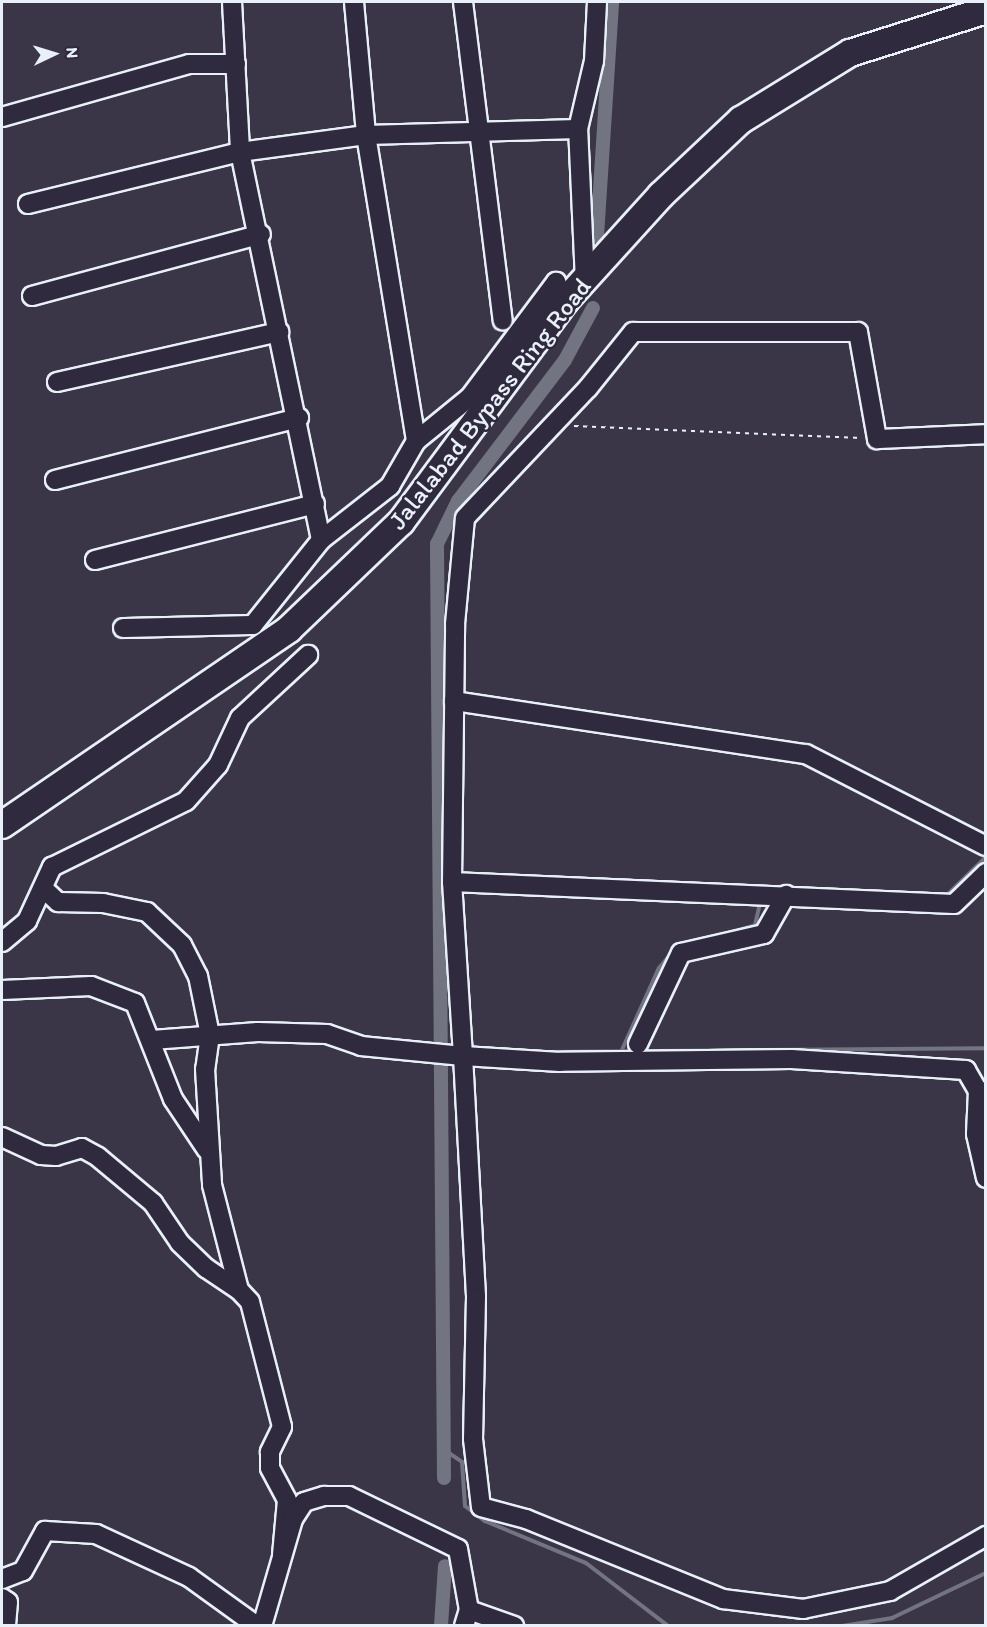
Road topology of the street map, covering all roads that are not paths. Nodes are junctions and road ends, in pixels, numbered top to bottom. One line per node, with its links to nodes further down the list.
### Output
1 (232, 2): 6 (street)
2 (354, 2): 10 (street)
3 (463, 2): 9 (street)
4 (597, 2): 8 (street)
5 (986, 9): 14 (highway, Jalalabad Bypass Ring Road)
6 (236, 64): 7 (street); 11 (street)
7 (2, 117)
8 (578, 129): 9 (street); 14 (street)
9 (476, 133): 10 (street); 17 (street)
10 (366, 135): 11 (street); 22 (street)
11 (240, 152): 12 (street); 13 (street)
12 (28, 204)
13 (261, 234): 15 (street); 18 (street)
14 (585, 281): 16 (highway, Jalalabad Bypass Ring Road)
15 (32, 296)
16 (565, 301): 22 (street); 30 (highway, Jalalabad Bypass Ring Road)
17 (503, 321)
18 (279, 332): 19 (street); 20 (street)
19 (57, 382)
20 (298, 418): 23 (street); 24 (street)
21 (986, 434): 29 (street)
22 (416, 441): 25 (street)
23 (55, 480)
24 (315, 504): 25 (street); 26 (street)
25 (321, 540): 27 (street)
26 (95, 560)
27 (123, 628)
28 (309, 656): 34 (street)
29 (454, 701): 31 (street); 33 (street)
30 (2, 825)
31 (986, 846)
32 (986, 873): 35 (street)
33 (452, 882): 35 (street); 41 (street)
34 (45, 890): 36 (street); 38 (street)
35 (786, 895): 40 (street)
36 (2, 942)
37 (2, 990): 39 (street)
38 (210, 1035): 39 (street); 41 (street); 44 (street)
39 (152, 1040): 44 (street)
40 (638, 1044)
41 (463, 1056): 42 (street); 47 (street)
42 (982, 1092): 45 (street)
43 (2, 1137): 46 (street)
44 (207, 1150): 46 (street)
45 (986, 1178)
46 (239, 1290): 48 (street)
47 (986, 1536)
48 (282, 1555): 51 (street); 54 (street)
49 (2, 1579): 53 (street)
50 (2, 1598): 52 (street)
51 (467, 1618): 55 (street)
52 (6, 1626)
53 (257, 1626)
54 (262, 1626)
55 (514, 1626)

